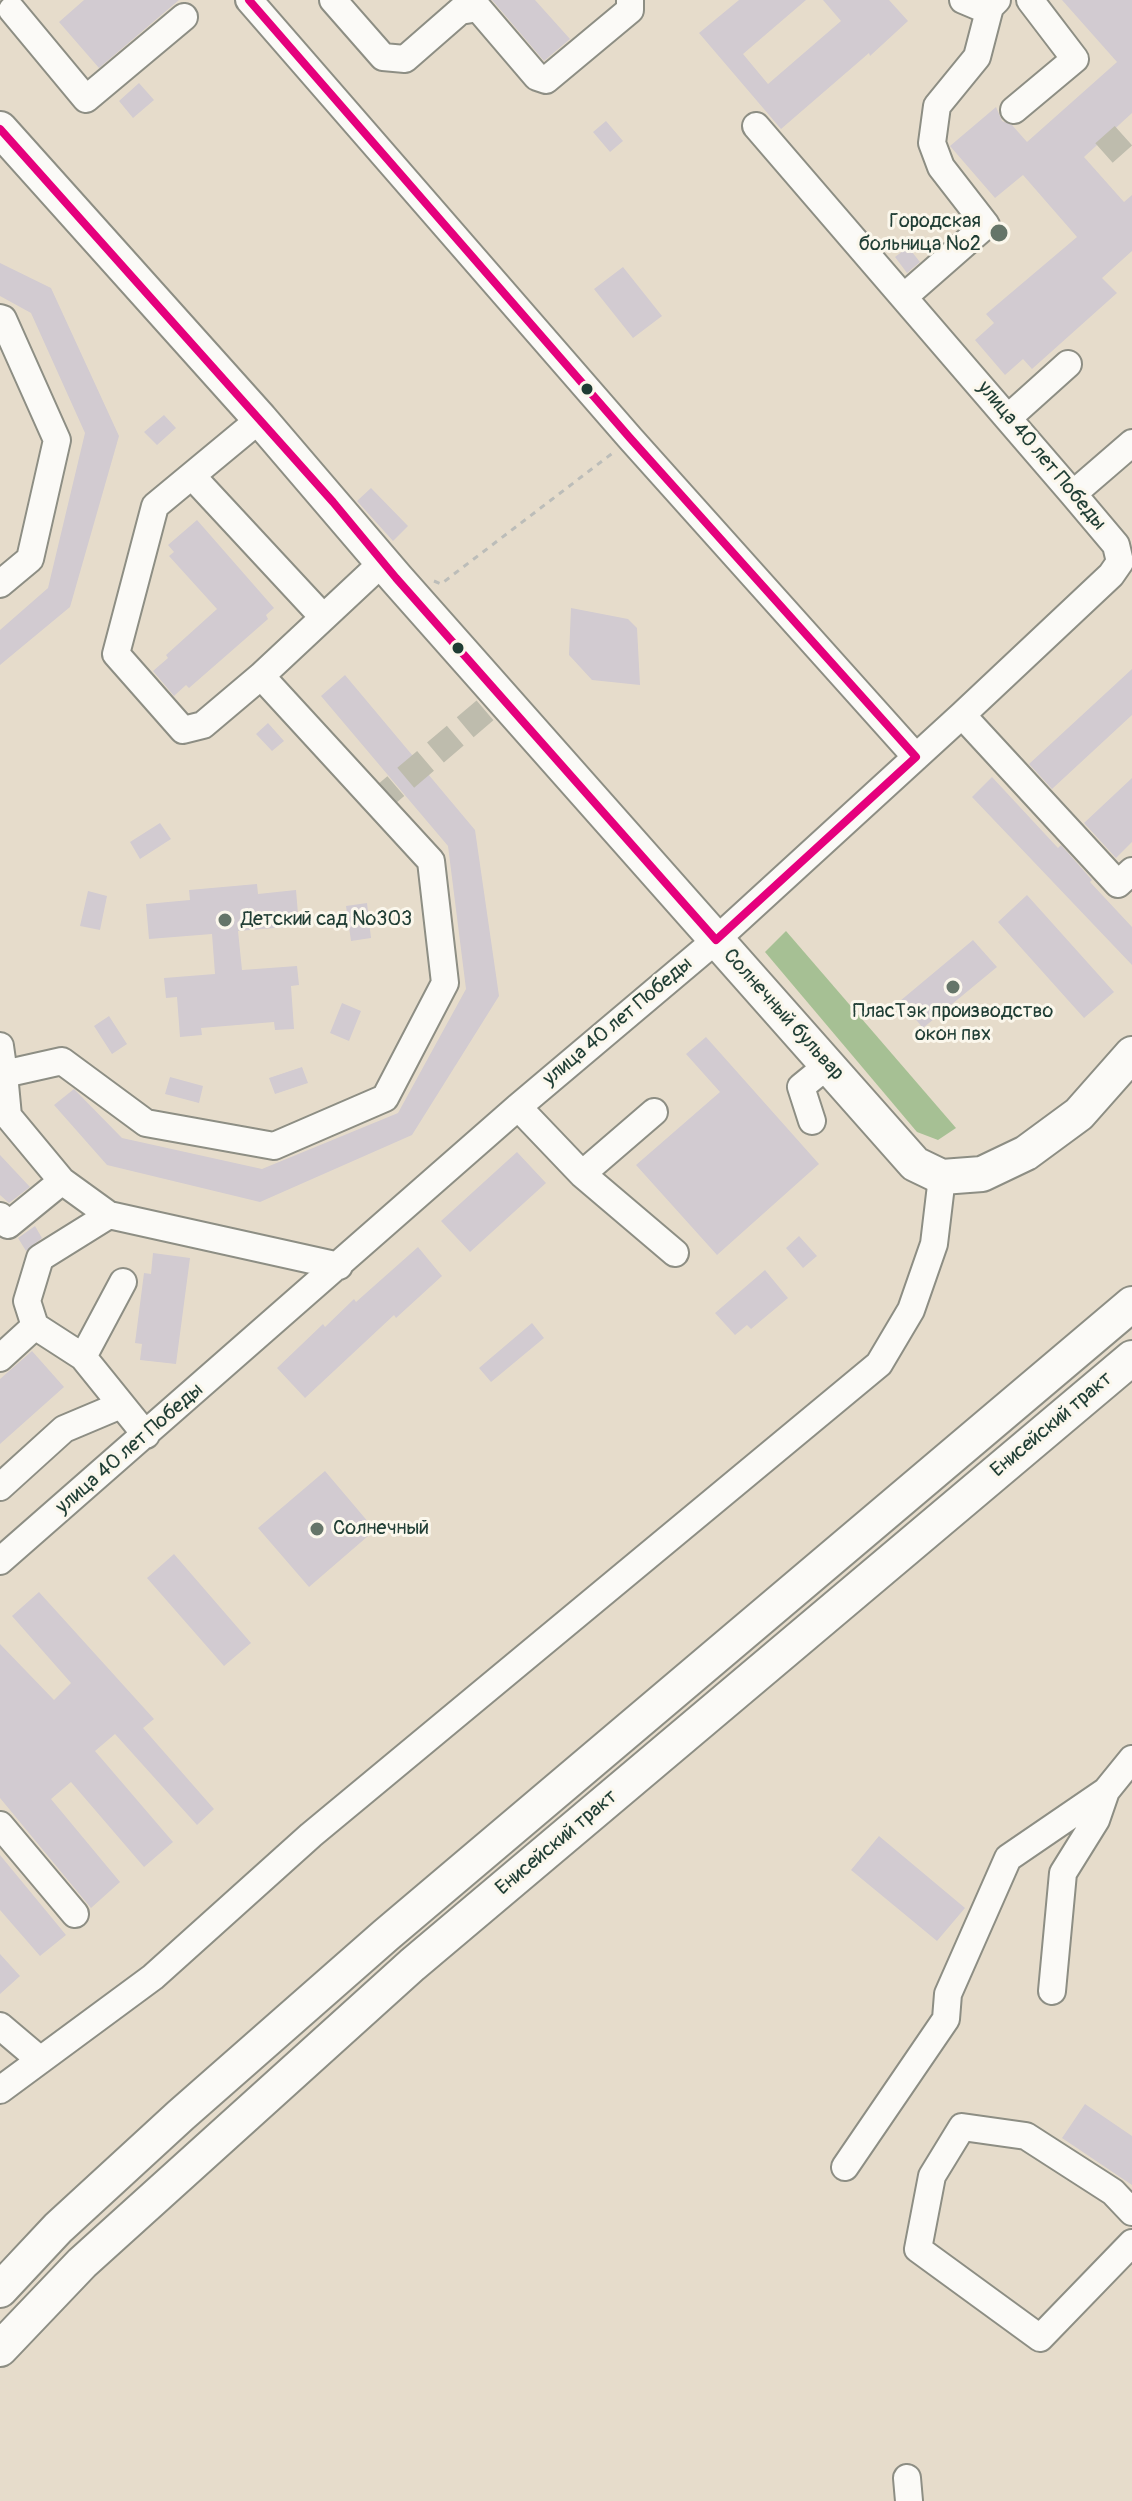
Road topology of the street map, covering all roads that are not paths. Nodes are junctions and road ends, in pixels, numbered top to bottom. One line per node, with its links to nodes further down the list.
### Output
1 (249, 0): 26 (street)
2 (333, 0): 3 (street)
3 (630, 0)
4 (963, 0): 7 (street)
5 (1030, 0): 9 (street)
6 (19, 4): 8 (street)
7 (993, 6): 12 (street)
8 (184, 17)
9 (1014, 110)
10 (756, 126): 12 (street, улица 40 лет Победы)
11 (0, 129): 16 (main road, Солнечный бульвар)
12 (905, 296): 15 (street, улица 40 лет Победы)
13 (0, 318): 22 (street)
14 (1068, 364): 15 (street)
15 (1009, 417): 19 (street, улица 40 лет Победы)
16 (260, 419): 18 (street); 21 (main road, Солнечный бульвар)
17 (1132, 443): 19 (street)
18 (192, 476): 23 (street); 24 (street)
19 (1073, 494): 20 (street, улица 40 лет Победы)
20 (1126, 560): 25 (street, улица 40 лет Победы)
21 (383, 562): 23 (street); 28 (main road, Солнечный бульвар)
22 (0, 584)
23 (323, 617): 24 (street)
24 (261, 676): 32 (street)
25 (962, 715): 26 (street, улица 40 лет Победы); 27 (street)
26 (916, 757): 28 (street, улица 40 лет Победы)
27 (1132, 871)
28 (716, 940): 31 (main road, Солнечный бульвар); 33 (street, улица 40 лет Победы)
29 (0, 1046): 32 (street)
30 (1132, 1054): 37 (main road)
31 (828, 1065): 35 (street); 37 (main road, Солнечный бульвар)
32 (4, 1074): 38 (street)
33 (518, 1107): 36 (street); 42 (street, улица 40 лет Победы)
34 (654, 1112): 36 (street)
35 (812, 1121)
36 (582, 1174): 41 (street)
37 (942, 1177): 59 (street)
38 (62, 1181): 39 (street); 40 (street)
39 (109, 1215): 42 (street); 45 (street)
40 (0, 1216)
41 (675, 1253)
42 (339, 1266): 50 (street, улица 40 лет Победы)
43 (123, 1282): 46 (street)
44 (1132, 1304): 64 (main road, Енисейский тракт)
45 (35, 1326): 46 (street); 47 (street)
46 (83, 1357): 49 (street)
47 (0, 1358)
48 (1132, 1358): 65 (main road, Енисейский тракт)
49 (121, 1405): 50 (street); 51 (street)
50 (146, 1435): 52 (street, улица 40 лет Победы)
51 (0, 1487)
52 (0, 1561)
53 (1132, 1759): 54 (street)
54 (1106, 1791): 57 (street); 61 (street)
55 (0, 1825): 56 (street)
56 (75, 1914)
57 (1052, 1991)
58 (0, 2026): 59 (street)
59 (39, 2059): 60 (street)
60 (0, 2090)
61 (845, 2167)
62 (1132, 2212): 63 (street)
63 (1132, 2243)
64 (0, 2290)
65 (0, 2349)

